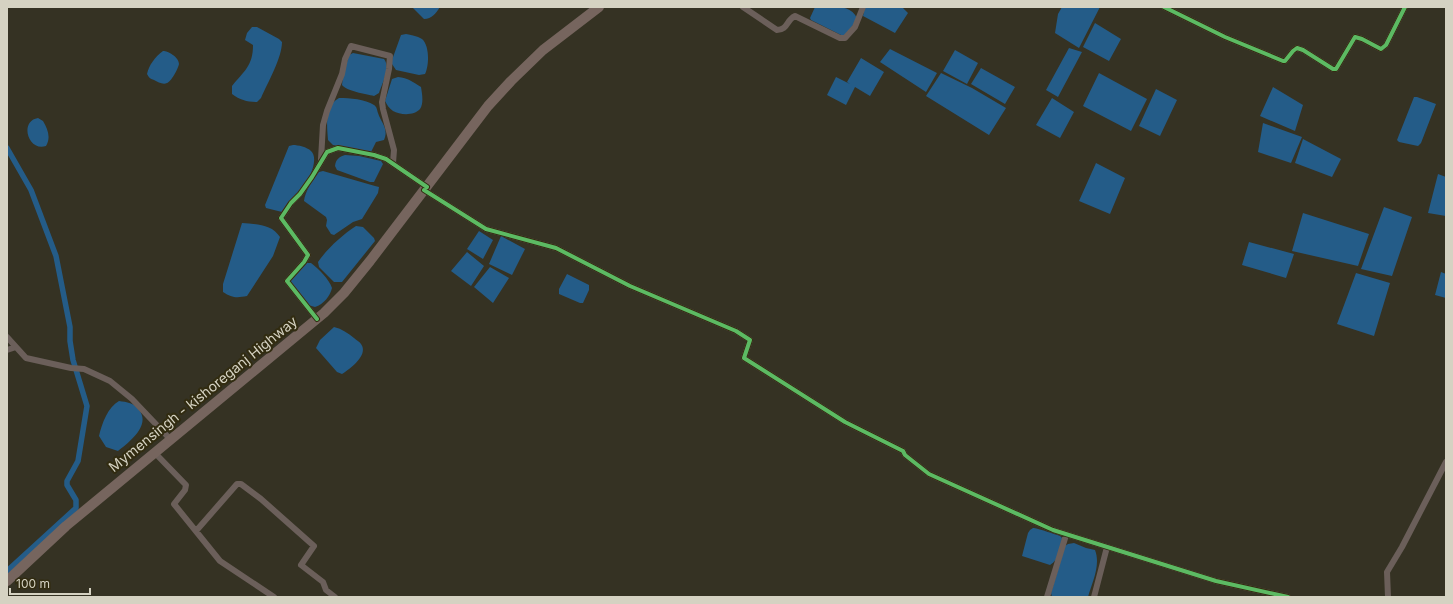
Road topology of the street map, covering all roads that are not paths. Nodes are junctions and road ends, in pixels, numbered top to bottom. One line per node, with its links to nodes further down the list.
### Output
1 (599, 7): 8 (main road, Mymensingh - kishoreganj Highway)
2 (743, 7): 3 (street)
3 (862, 7)
4 (1164, 7): 5 (street)
5 (1405, 7)
6 (321, 160): 7 (street); 7 (street); 9 (street)
7 (393, 163): 8 (street)
8 (426, 188): 9 (main road, Mymensingh - kishoreganj Highway); 17 (street)
9 (317, 319): 13 (main road, Mymensingh - kishoreganj Highway)
10 (7, 337): 11 (street)
11 (16, 347): 12 (street); 13 (street)
12 (7, 350)
13 (170, 439): 14 (main road, Mymensingh - kishoreganj Highway)
14 (154, 452): 16 (street); 19 (main road, Mymensingh - kishoreganj Highway)
15 (1446, 462): 25 (street)
16 (196, 531): 20 (street); 21 (street)
17 (1066, 534): 18 (street); 22 (street)
18 (1107, 547): 23 (street); 24 (street)
19 (7, 581)
20 (274, 597)
21 (335, 597)
22 (1047, 597)
23 (1094, 597)
24 (1288, 597)
25 (1388, 597)

